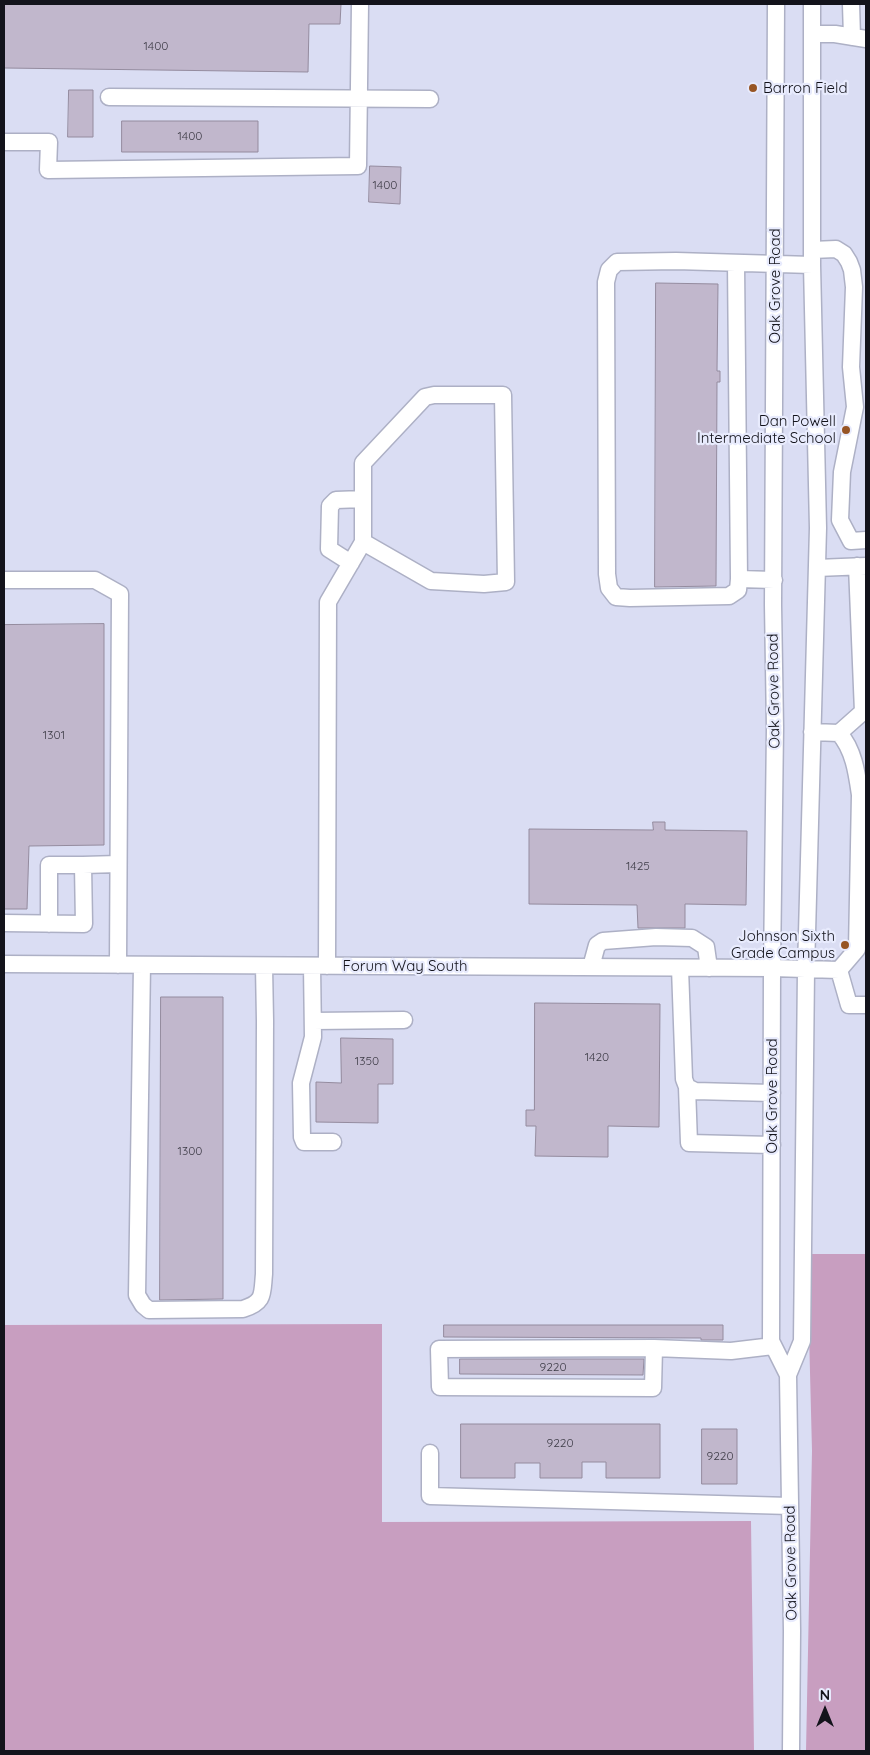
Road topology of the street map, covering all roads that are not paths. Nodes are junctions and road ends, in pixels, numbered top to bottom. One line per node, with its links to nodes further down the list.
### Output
1 (360, 4): 8 (street)
2 (776, 4): 13 (street, Oak Grove Road)
3 (812, 4): 5 (street, Oak Grove Road)
4 (851, 4): 6 (street)
5 (812, 34): 6 (street); 11 (street, Oak Grove Road)
6 (859, 38)
7 (109, 97): 8 (street)
8 (359, 99): 9 (street); 10 (street)
9 (430, 99)
10 (4, 142)
11 (812, 257): 13 (street); 14 (street); 20 (street, Oak Grove Road)
12 (736, 263): 13 (street); 21 (street); 21 (street)
13 (774, 264): 23 (street, Oak Grove Road)
14 (860, 303): 16 (street)
15 (363, 499): 17 (street); 17 (street); 18 (street)
16 (866, 540)
17 (363, 542): 18 (street)
18 (351, 563): 35 (street)
19 (862, 566): 20 (street); 24 (street)
20 (817, 568): 25 (street, Oak Grove Road)
21 (738, 579): 23 (street)
22 (4, 580): 27 (street)
23 (774, 580): 39 (street, Oak Grove Road)
24 (865, 711): 26 (street)
25 (812, 732): 26 (street); 40 (street, Oak Grove Road)
26 (839, 733): 41 (street)
27 (118, 864): 28 (street); 32 (street)
28 (83, 865): 30 (street); 30 (street)
29 (4, 924): 30 (street)
30 (49, 924)
31 (4, 964): 32 (street, Forum Way South)
32 (118, 965): 33 (street, Forum Way South)
33 (142, 965): 34 (street, Forum Way South); 34 (street)
34 (264, 966): 35 (street, Forum Way South)
35 (320, 966): 36 (street, Forum Way South); 43 (street)
36 (591, 967): 37 (street, Forum Way South); 38 (street)
37 (680, 968): 38 (street, Forum Way South); 45 (street)
38 (709, 968): 39 (street, Forum Way South)
39 (772, 968): 40 (street, Forum Way South); 46 (street, Oak Grove Road)
40 (806, 970): 41 (street, Forum Way South); 51 (street, Oak Grove Road)
41 (839, 970): 42 (street)
42 (866, 1005)
43 (313, 1020): 44 (street); 47 (street)
44 (404, 1020)
45 (687, 1087): 46 (street); 48 (street)
46 (772, 1093): 48 (street, Oak Grove Road)
47 (333, 1142)
48 (772, 1145): 49 (street, Oak Grove Road)
49 (773, 1346): 50 (street); 51 (street, Oak Grove Road)
50 (654, 1348): 50 (street)
51 (788, 1374): 53 (street, Oak Grove Road)
52 (430, 1452): 53 (street)
53 (790, 1506): 54 (street, Oak Grove Road)
54 (791, 1751)

